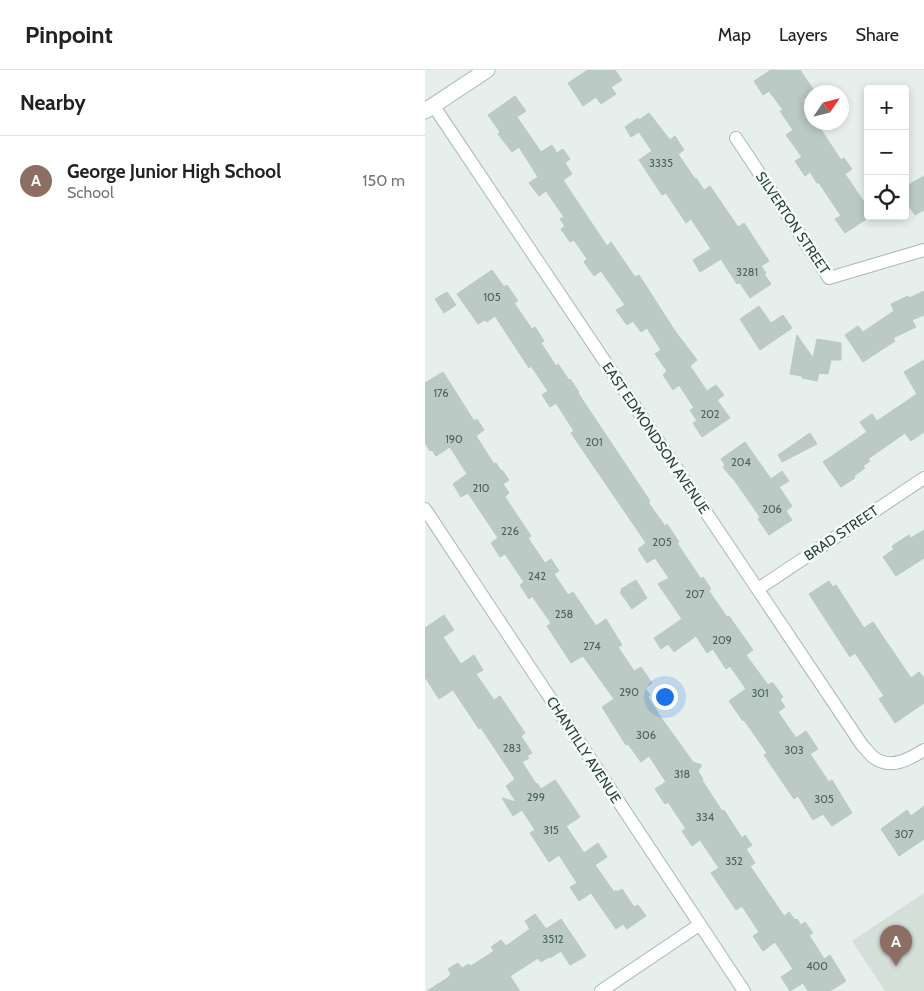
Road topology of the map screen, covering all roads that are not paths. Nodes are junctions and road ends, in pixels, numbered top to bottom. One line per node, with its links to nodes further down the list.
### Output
1 (487, 70): 2 (street)
2 (429, 108): 7 (street, EAST EDMONDSON AVENUE)
3 (736, 138): 4 (street, SILVERTON STREET)
4 (924, 250)
5 (924, 478): 7 (street, BRAD STREET)
6 (425, 509): 9 (street, CHANTILLY AVENUE)
7 (758, 589): 8 (street, EAST EDMONDSON AVENUE)
8 (924, 750)
9 (699, 926): 10 (street); 11 (street, CHANTILLY AVENUE)
10 (601, 991)
11 (744, 991)

